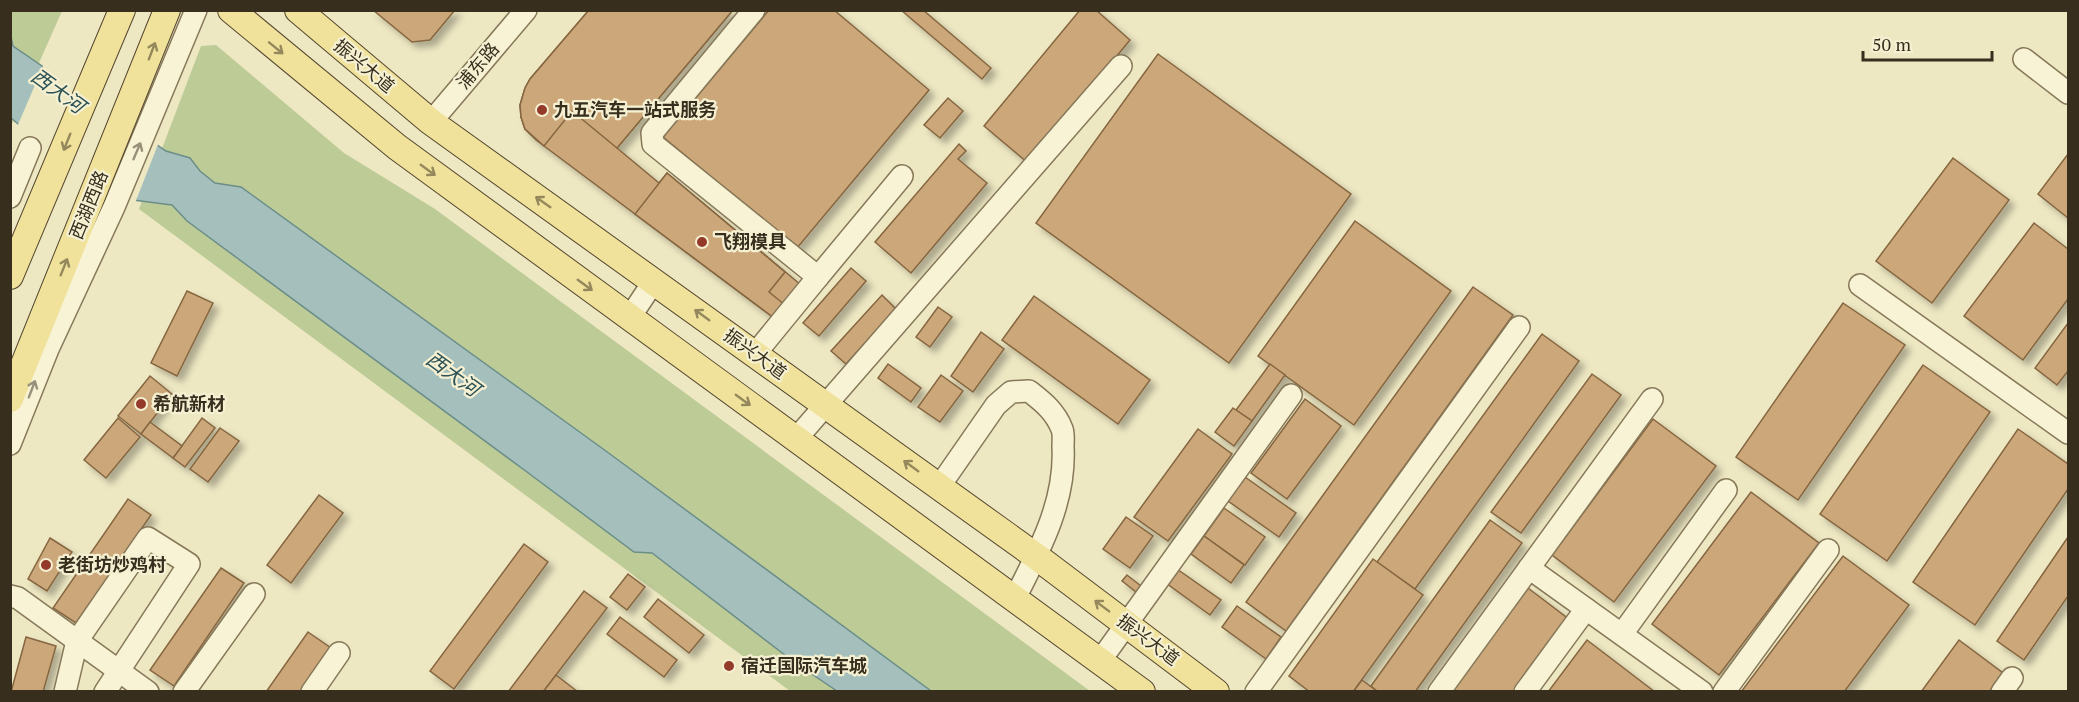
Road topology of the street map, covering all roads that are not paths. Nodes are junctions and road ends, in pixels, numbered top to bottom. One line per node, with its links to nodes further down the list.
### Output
1 (122, 10): 16 (main road, one-way to 16)
2 (167, 10): 15 (main road, 西湖西路, one-way to 2)
3 (196, 10): 15 (street, one-way to 3)
4 (231, 10): 20 (main road, one-way to 20)
5 (298, 10): 11 (main road, 振兴大道)
6 (526, 10): 11 (street, 浦东路)
7 (754, 10): 17 (street)
8 (2024, 59): 10 (street)
9 (1121, 66): 26 (street)
10 (2068, 93)
11 (431, 122): 18 (main road, 振兴大道, one-way to 11)
12 (30, 148): 14 (street)
13 (902, 176): 17 (street)
14 (10, 197)
15 (102, 204): 24 (main road, 西湖西路, one-way to 15); 29 (street, one-way to 15)
16 (10, 276)
17 (818, 277): 22 (street)
18 (654, 281): 20 (street); 22 (main road, 振兴大道, one-way to 18)
19 (1860, 285): 27 (street)
20 (630, 317): 28 (main road, one-way to 28)
21 (1519, 327): 52 (street)
22 (755, 354): 26 (main road, 振兴大道)
23 (1291, 395): 39 (street)
24 (10, 399)
25 (1652, 399): 34 (street)
26 (825, 405): 28 (street); 30 (main road, 振兴大道, one-way to 26)
27 (2068, 433)
28 (795, 439): 37 (main road)
29 (10, 444)
30 (939, 487): 33 (main road, 振兴大道); 33 (street)
31 (1726, 490): 40 (street)
32 (1828, 550): 56 (street)
33 (1036, 557): 37 (street); 39 (main road, 振兴大道, one-way to 33)
34 (1529, 568): 38 (street); 53 (street)
35 (254, 594): 48 (street)
36 (10, 596): 41 (street)
37 (1014, 598): 43 (main road)
38 (1586, 609): 40 (street); 54 (street)
39 (1126, 624): 43 (street); 51 (main road, 振兴大道)
40 (1622, 634): 55 (street)
41 (77, 641): 44 (street); 44 (street); 45 (street)
42 (339, 653): 49 (street)
43 (1100, 661): 50 (main road)
44 (119, 671): 46 (street); 47 (street)
45 (65, 692)
46 (105, 692)
47 (148, 692)
48 (184, 692)
49 (312, 692)
50 (1142, 692)
51 (1216, 692)
52 (1256, 692)
53 (1439, 692)
54 (1525, 692)
55 (1702, 692)
56 (1724, 692)

